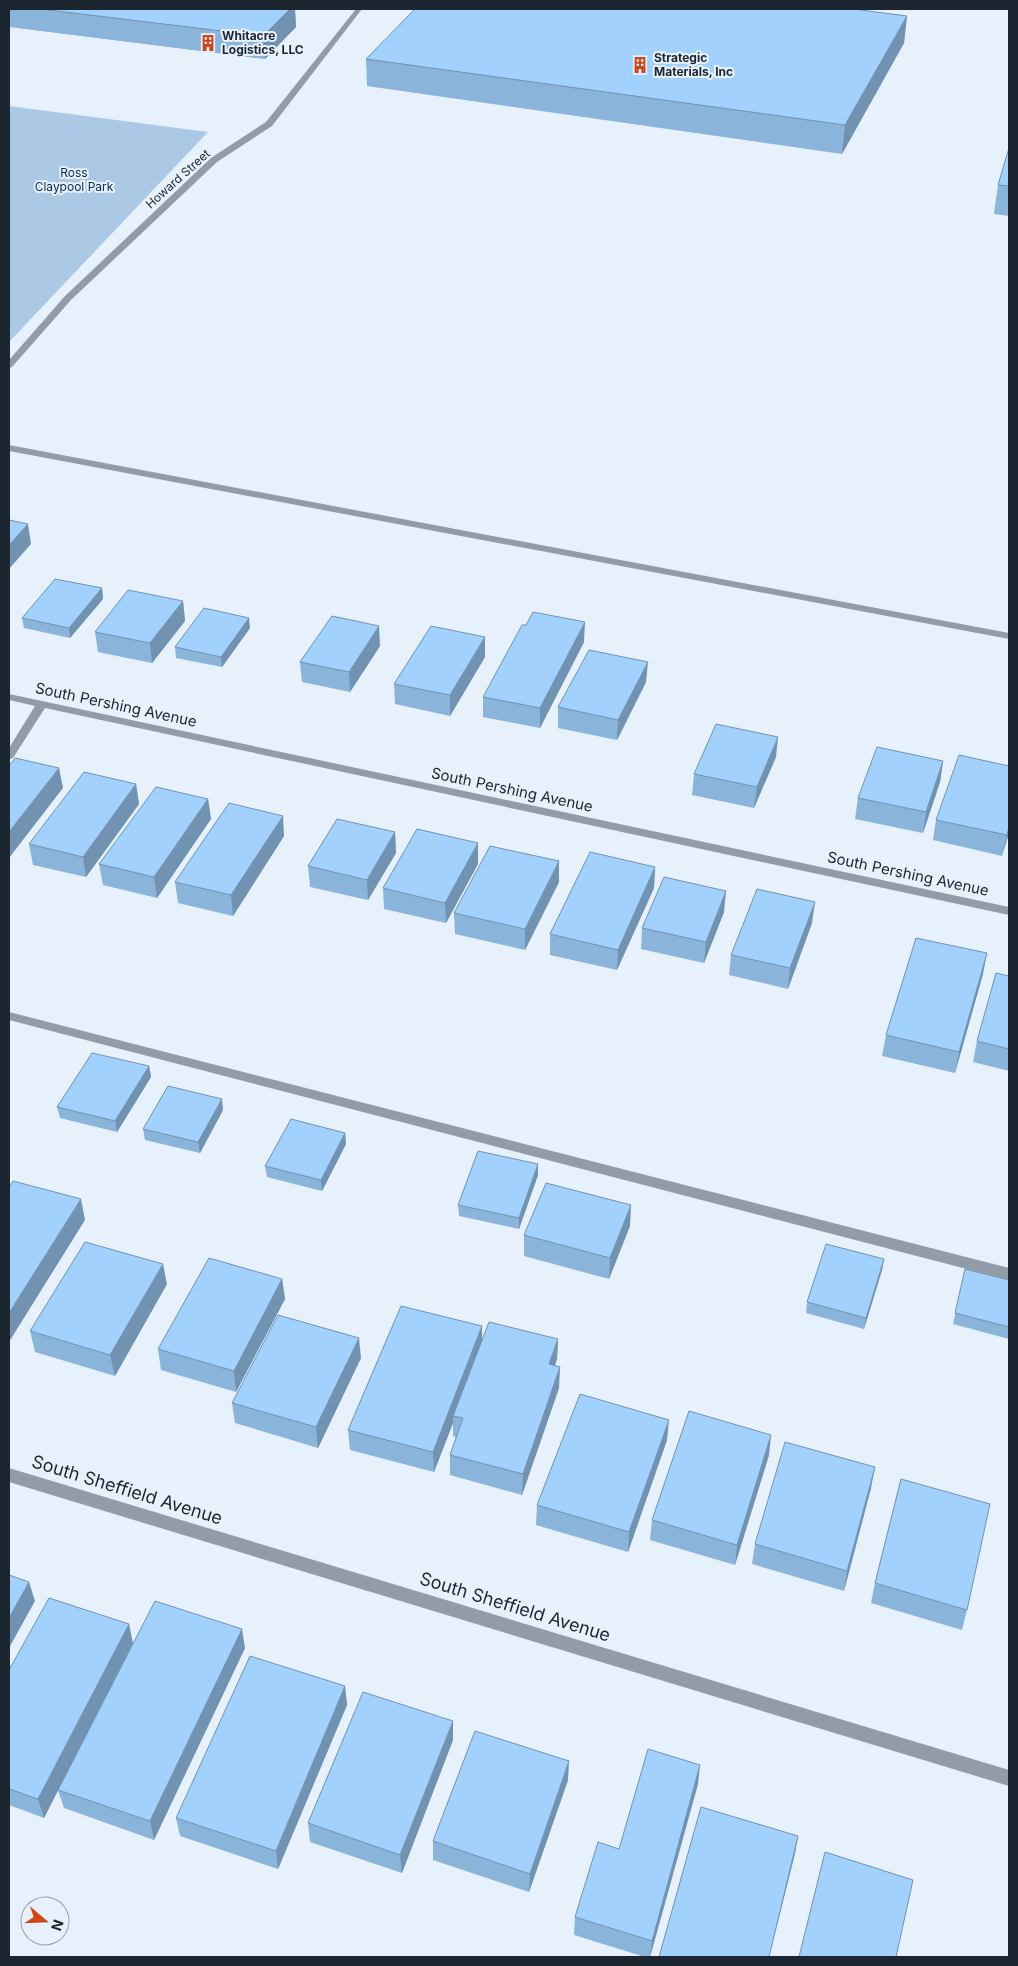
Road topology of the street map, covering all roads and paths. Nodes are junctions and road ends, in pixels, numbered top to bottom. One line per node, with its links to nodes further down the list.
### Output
1 (360, 9): 2 (street, Howard Street)
2 (9, 365)
3 (9, 448): 4 (street)
4 (1009, 636)
5 (9, 697): 6 (street, South Pershing Avenue)
6 (42, 704): 7 (street); 8 (street, South Pershing Avenue)
7 (9, 756)
8 (1009, 911)
9 (9, 1016): 10 (street)
10 (1009, 1274)
11 (9, 1475): 12 (street, South Sheffield Avenue)
12 (1009, 1778)

